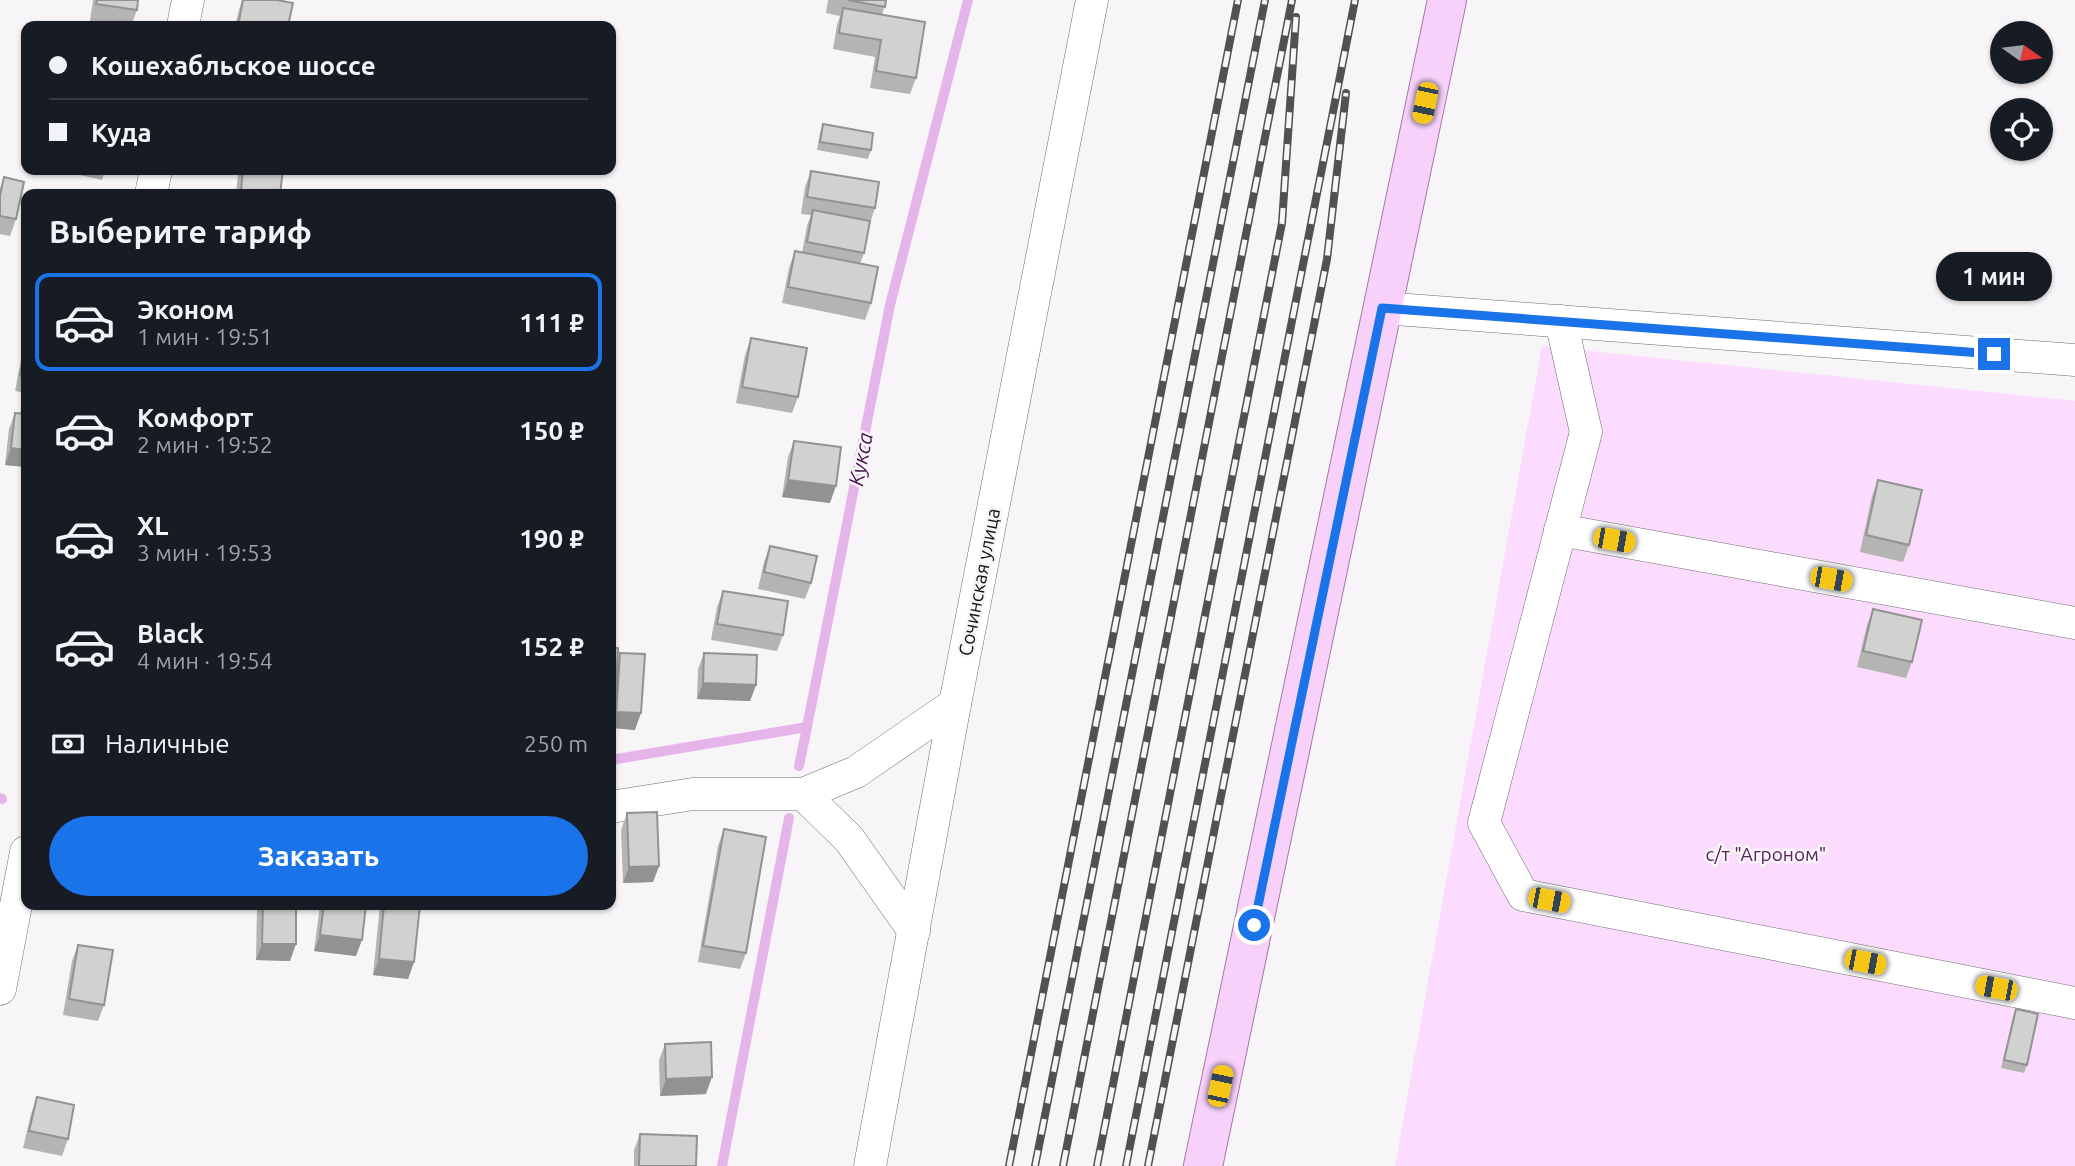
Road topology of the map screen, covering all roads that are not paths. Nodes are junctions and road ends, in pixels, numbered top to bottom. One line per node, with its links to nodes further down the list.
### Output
1 (188, 0): 4 (street)
2 (1093, 0): 10 (street, Сочинская улица)
3 (1447, 0): 5 (main road)
4 (184, 21)
5 (1382, 308): 6 (street); 20 (main road)
6 (1561, 321): 7 (street); 8 (street)
7 (2075, 360)
8 (1560, 530): 9 (street); 18 (street)
9 (2075, 623)
10 (955, 704): 11 (street); 16 (street, Сочинская улица)
11 (803, 794): 12 (street); 16 (street)
12 (616, 806)
13 (0, 848): 14 (street)
14 (21, 852)
15 (21, 879): 17 (street)
16 (914, 931): 19 (street, Сочинская улица)
17 (0, 989)
18 (2075, 1003)
19 (870, 1166)
20 (1203, 1166)

